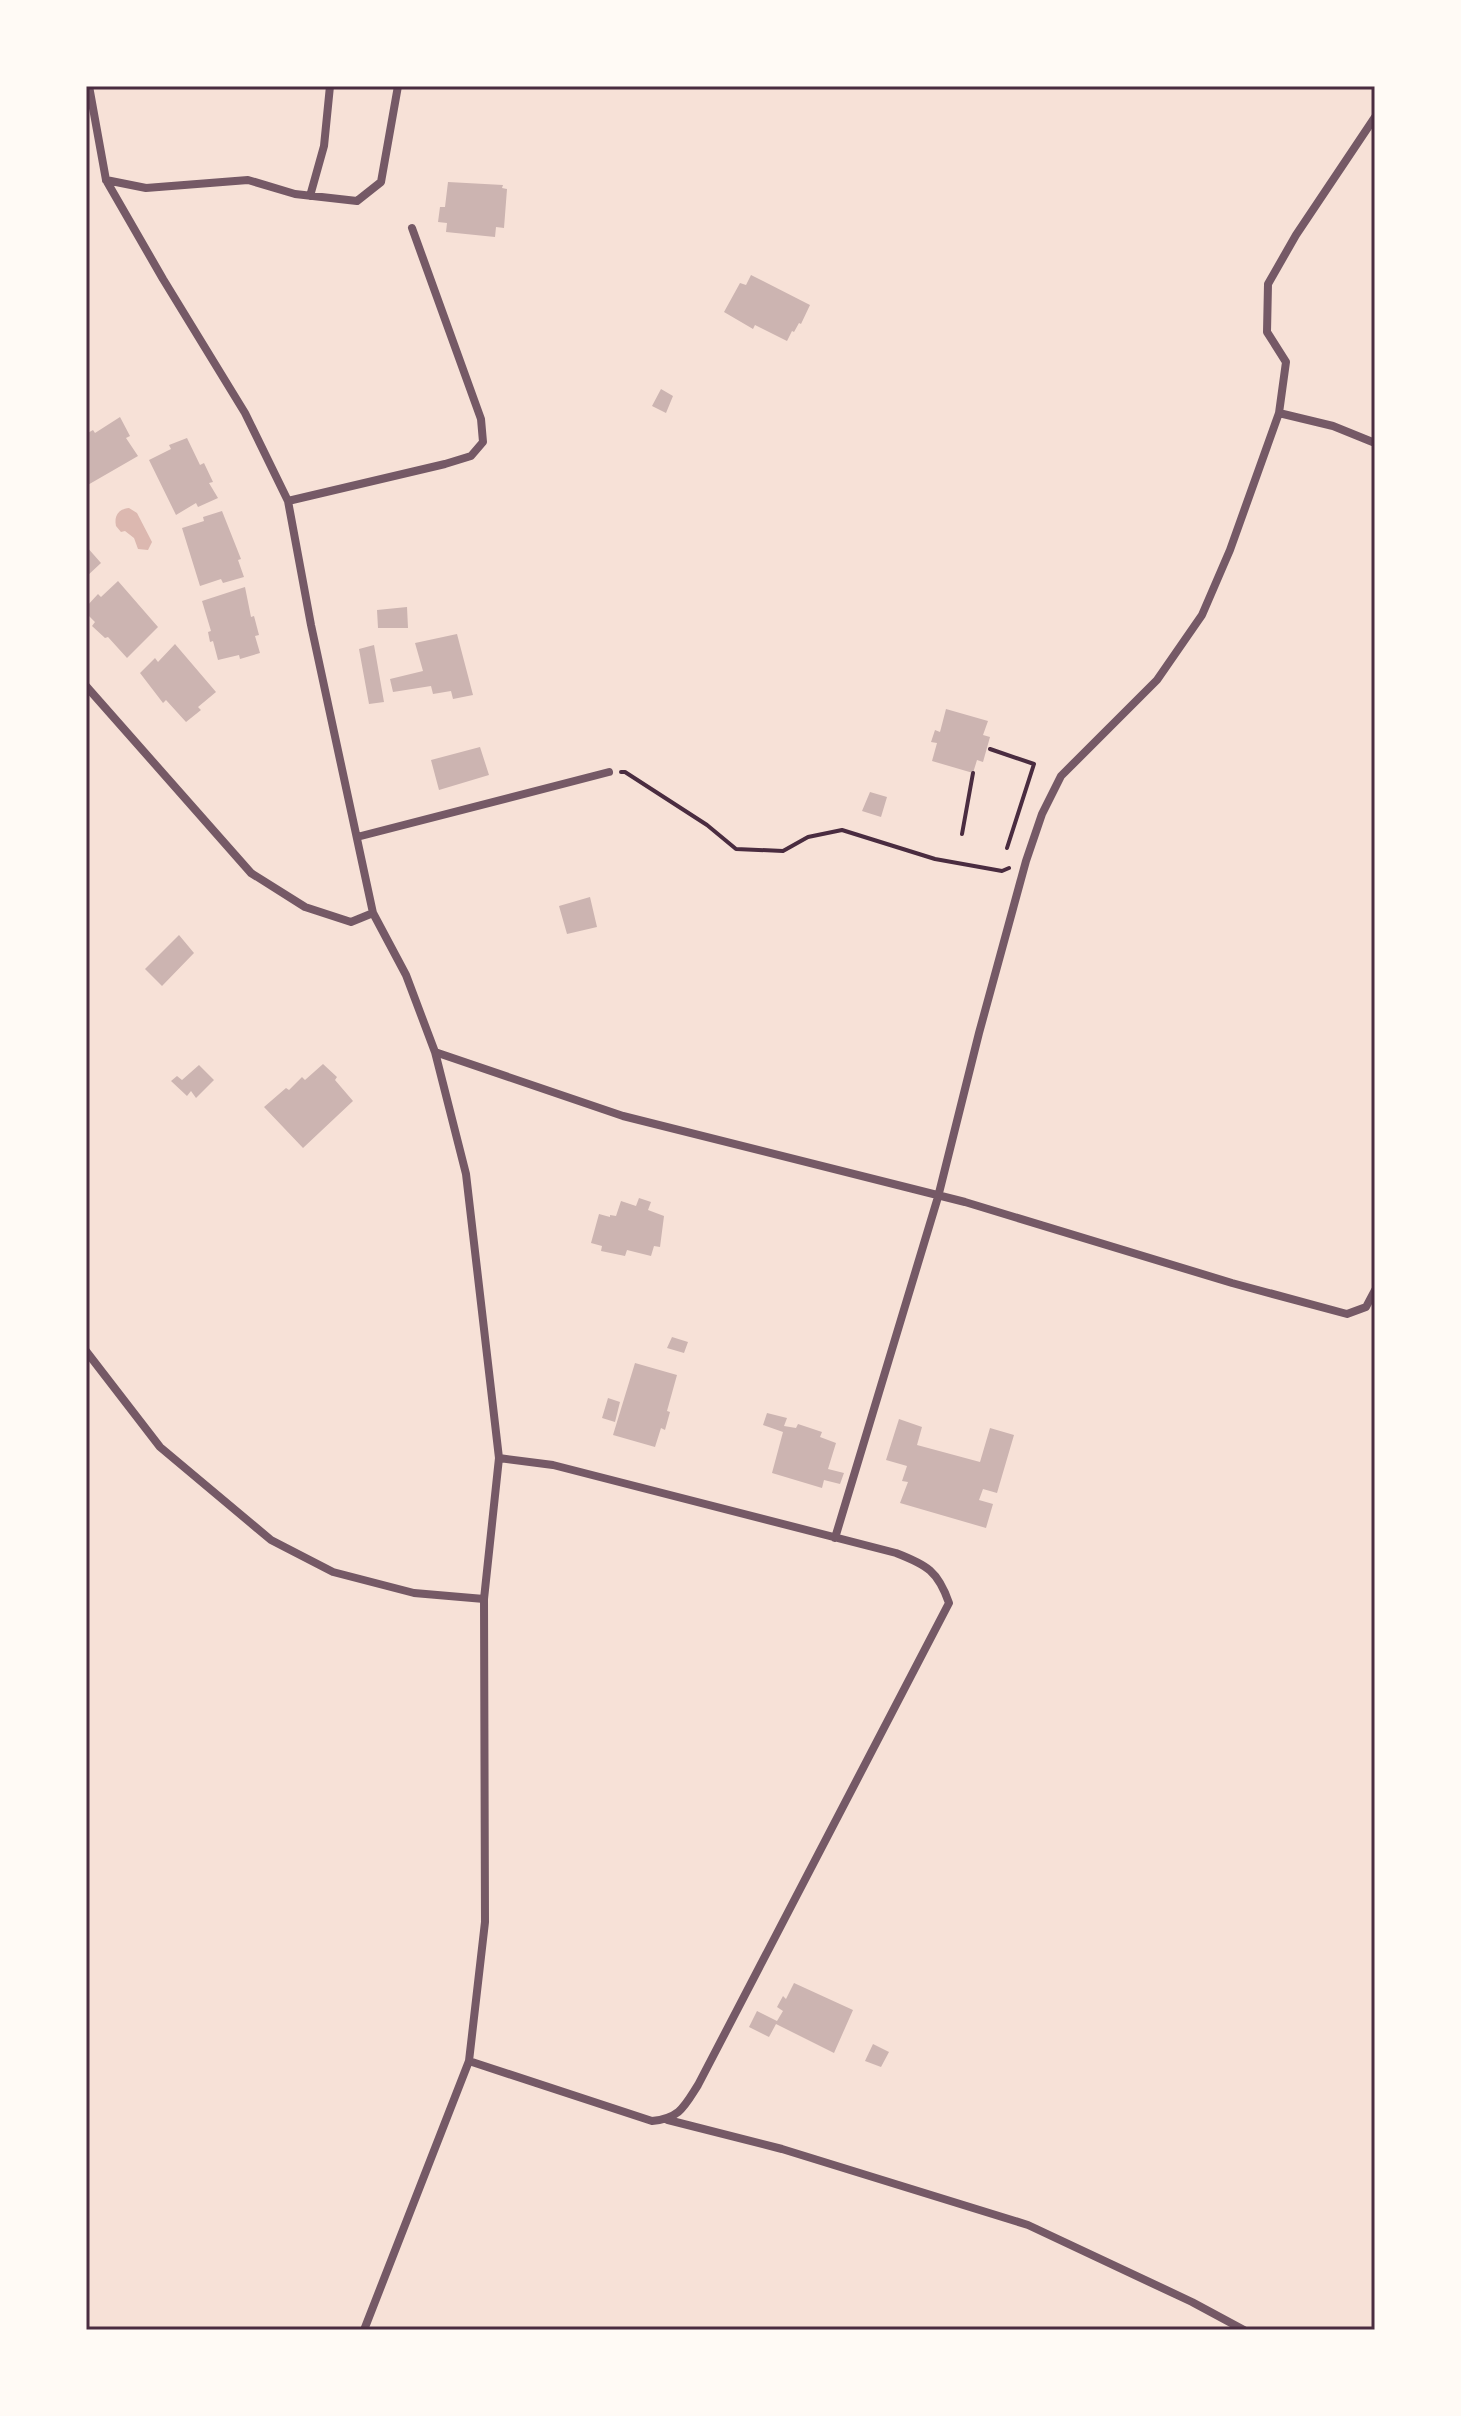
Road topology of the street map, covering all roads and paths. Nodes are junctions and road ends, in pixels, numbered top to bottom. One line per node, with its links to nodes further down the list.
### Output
1 (89, 86): 5 (street)
2 (330, 86): 6 (street)
3 (398, 86): 6 (street)
4 (1375, 117): 8 (street)
5 (106, 180): 6 (street); 10 (street)
6 (310, 196)
7 (412, 228): 10 (street)
8 (1279, 413): 9 (street); 18 (street)
9 (1375, 443)
10 (288, 501): 16 (street)
11 (86, 686): 19 (street)
12 (990, 749): 17 (path)
13 (609, 772): 16 (street); 18 (path)
14 (973, 773): 15 (path)
15 (962, 834)
16 (357, 837): 19 (street)
17 (1007, 848)
18 (1026, 861): 21 (street)
19 (373, 913): 20 (street)
20 (435, 1052): 21 (street); 24 (street)
21 (938, 1197): 22 (street); 25 (street)
22 (1375, 1290)
23 (86, 1351): 26 (street)
24 (499, 1458): 25 (street); 26 (street)
25 (835, 1538): 28 (street)
26 (484, 1599): 27 (street)
27 (469, 2061): 28 (street); 29 (street)
28 (668, 2120): 30 (street)
29 (364, 2330)
30 (1244, 2330)

